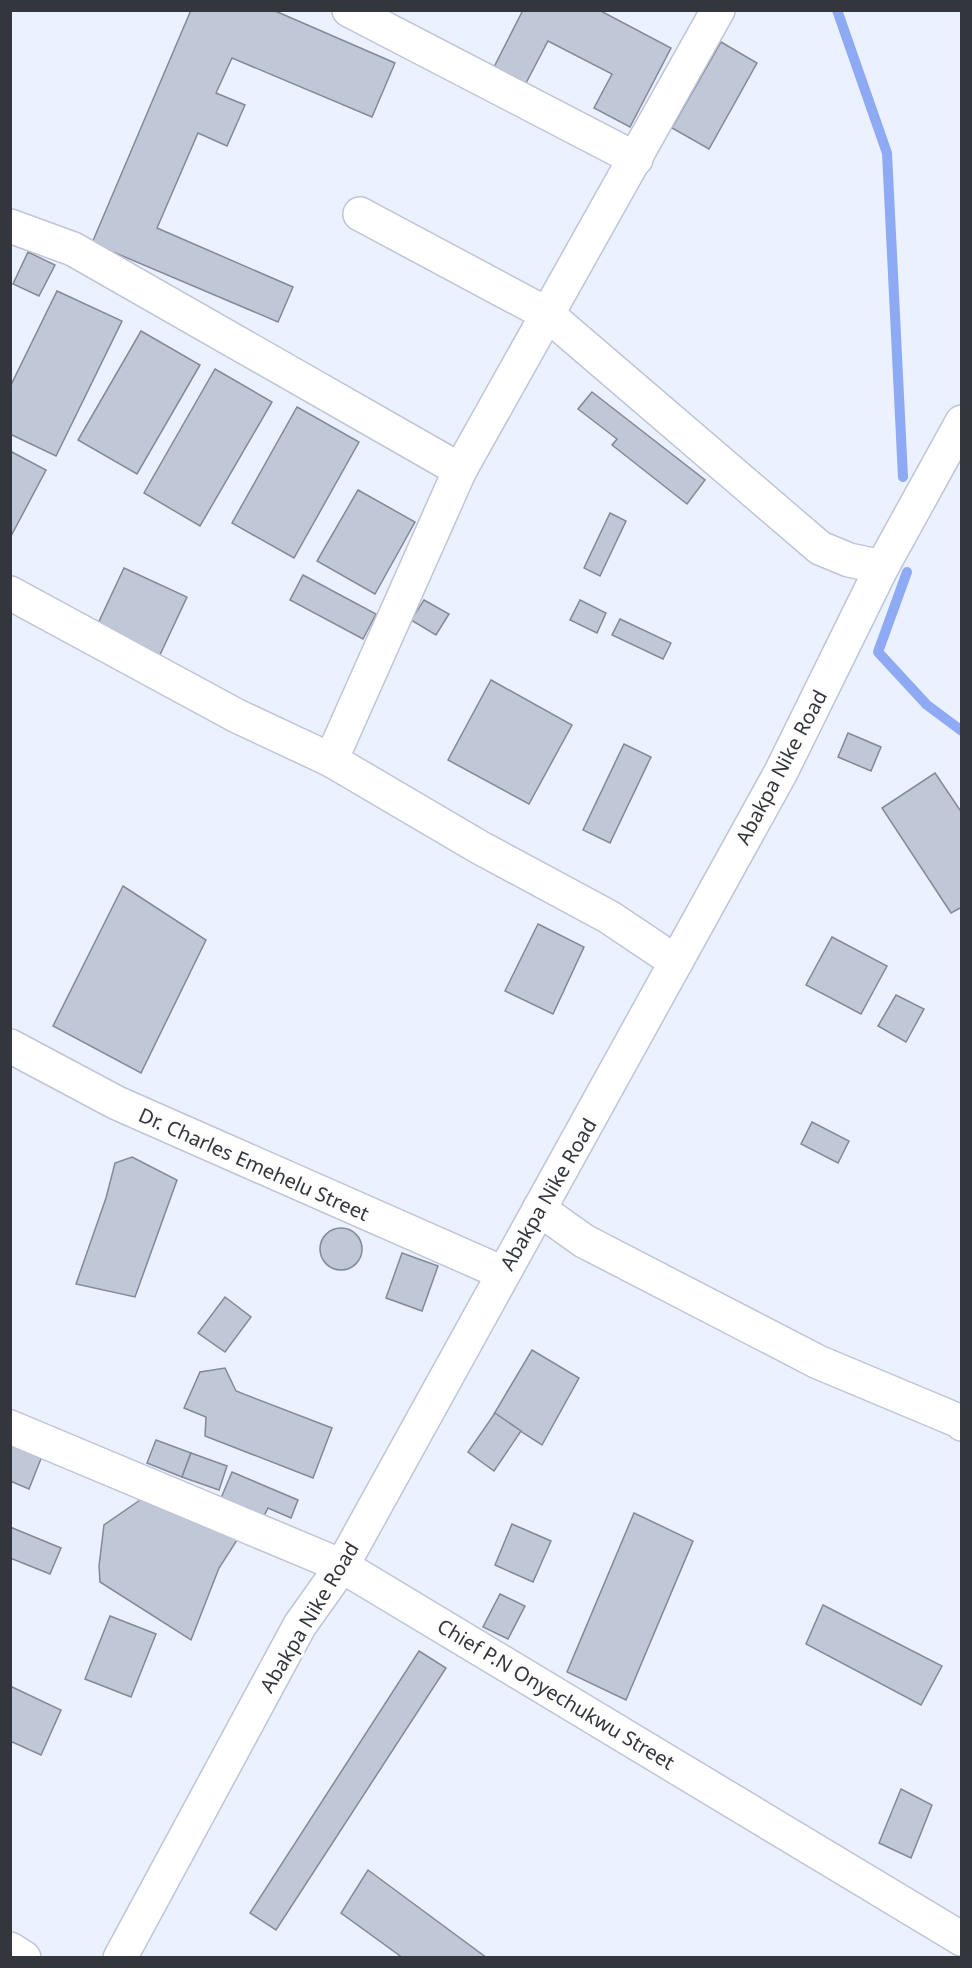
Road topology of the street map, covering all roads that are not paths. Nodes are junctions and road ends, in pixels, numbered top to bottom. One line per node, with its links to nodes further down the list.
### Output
1 (349, 10): 3 (street)
2 (718, 10): 3 (street)
3 (636, 159): 6 (street)
4 (360, 214): 6 (street)
5 (10, 226): 8 (street)
6 (548, 314): 8 (street); 9 (street)
7 (962, 422): 9 (street, Abakpa Nike Road)
8 (460, 470): 11 (street)
9 (882, 567): 12 (street, Abakpa Nike Road)
10 (10, 593): 11 (street)
11 (331, 760): 12 (street)
12 (676, 962): 14 (street, Abakpa Nike Road)
13 (13, 1053): 15 (street, Dr. Charles Emehelu Street)
14 (539, 1209): 15 (street, Abakpa Nike Road); 16 (street)
15 (502, 1273): 18 (street, Abakpa Nike Road)
16 (962, 1424)
17 (10, 1427): 18 (street, Chief P.N Onyechukwu Street)
18 (342, 1566): 19 (street, Chief P.N Onyechukwu Street); 22 (street, Abakpa Nike Road)
19 (962, 1939)
20 (10, 1948): 21 (street)
21 (24, 1958)
22 (120, 1958)

